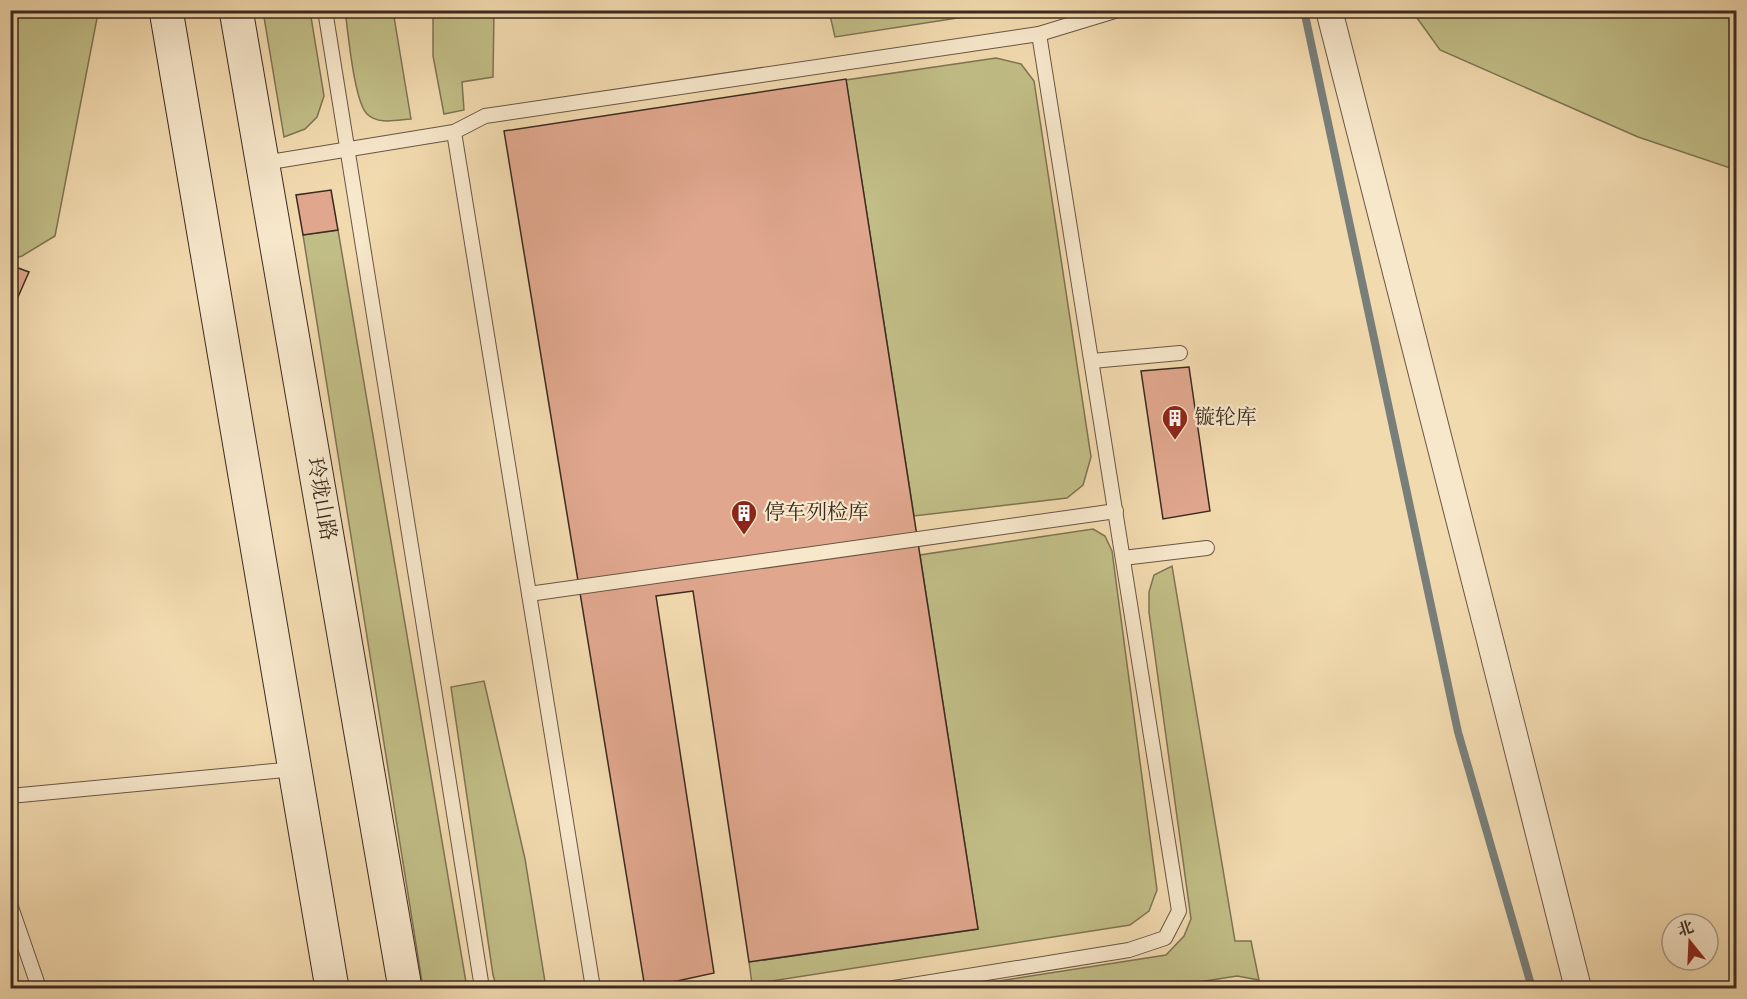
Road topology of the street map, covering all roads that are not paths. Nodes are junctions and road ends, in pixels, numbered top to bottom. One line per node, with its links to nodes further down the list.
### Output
1 (166, 10): 16 (main road)
2 (236, 10): 9 (main road, 玲珑山路)
3 (325, 10): 8 (lane)
4 (1118, 10): 6 (lane)
5 (1329, 10): 25 (street)
6 (1039, 34): 7 (lane); 11 (lane)
7 (454, 132): 8 (lane); 15 (lane)
8 (346, 148): 9 (lane); 22 (lane)
9 (264, 163): 21 (main road, 玲珑山路)
10 (1180, 353): 11 (lane)
11 (1092, 361): 12 (lane)
12 (1116, 511): 14 (lane); 15 (lane)
13 (1207, 548): 14 (lane)
14 (1123, 558): 24 (lane)
15 (529, 594): 23 (lane)
16 (295, 769): 17 (lane); 20 (main road)
17 (10, 796)
18 (10, 904): 19 (lane)
19 (39, 988)
20 (333, 988)
21 (405, 988)
22 (482, 988)
23 (593, 988)
24 (894, 988)
25 (1578, 988)

